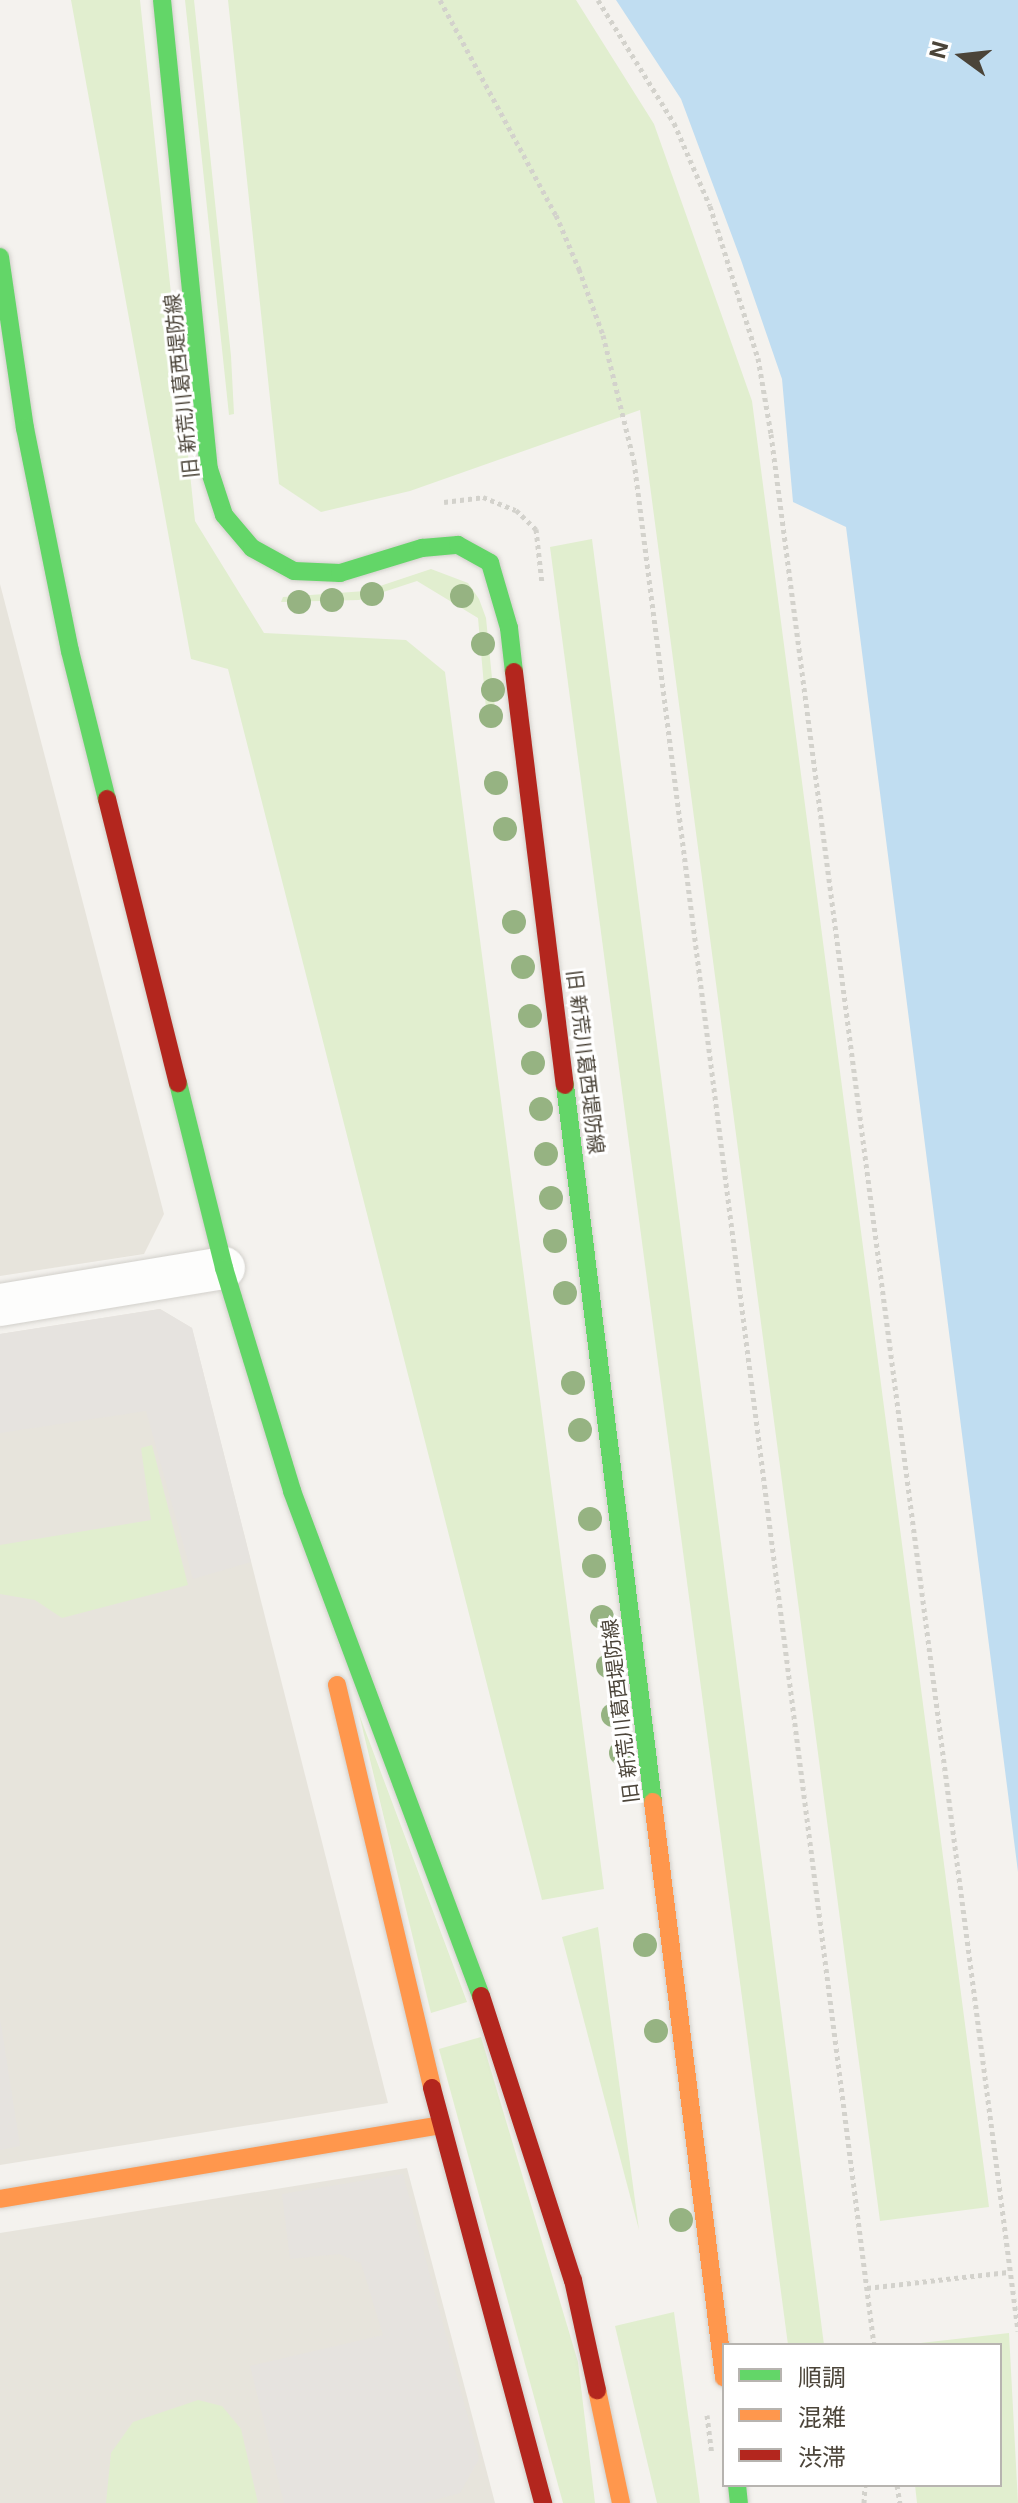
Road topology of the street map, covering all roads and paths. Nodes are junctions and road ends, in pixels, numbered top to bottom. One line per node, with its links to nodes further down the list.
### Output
1 (162, 0): 16 (street, 旧 新荒川葛西堤防線)
2 (440, 0): 13 (path)
3 (598, 0): 12 (path)
4 (0, 257): 5 (street)
5 (25, 428): 6 (street); 7 (street)
6 (0, 431)
7 (224, 1268): 8 (street); 9 (street)
8 (0, 1305)
9 (292, 1491): 10 (street); 18 (street)
10 (441, 2125): 11 (street); 17 (street)
11 (0, 2199)
12 (1008, 2272): 13 (path); 14 (path)
13 (867, 2288): 15 (path)
14 (1018, 2331)
15 (874, 2343)
16 (722, 2362)
17 (543, 2503)
18 (621, 2503)

